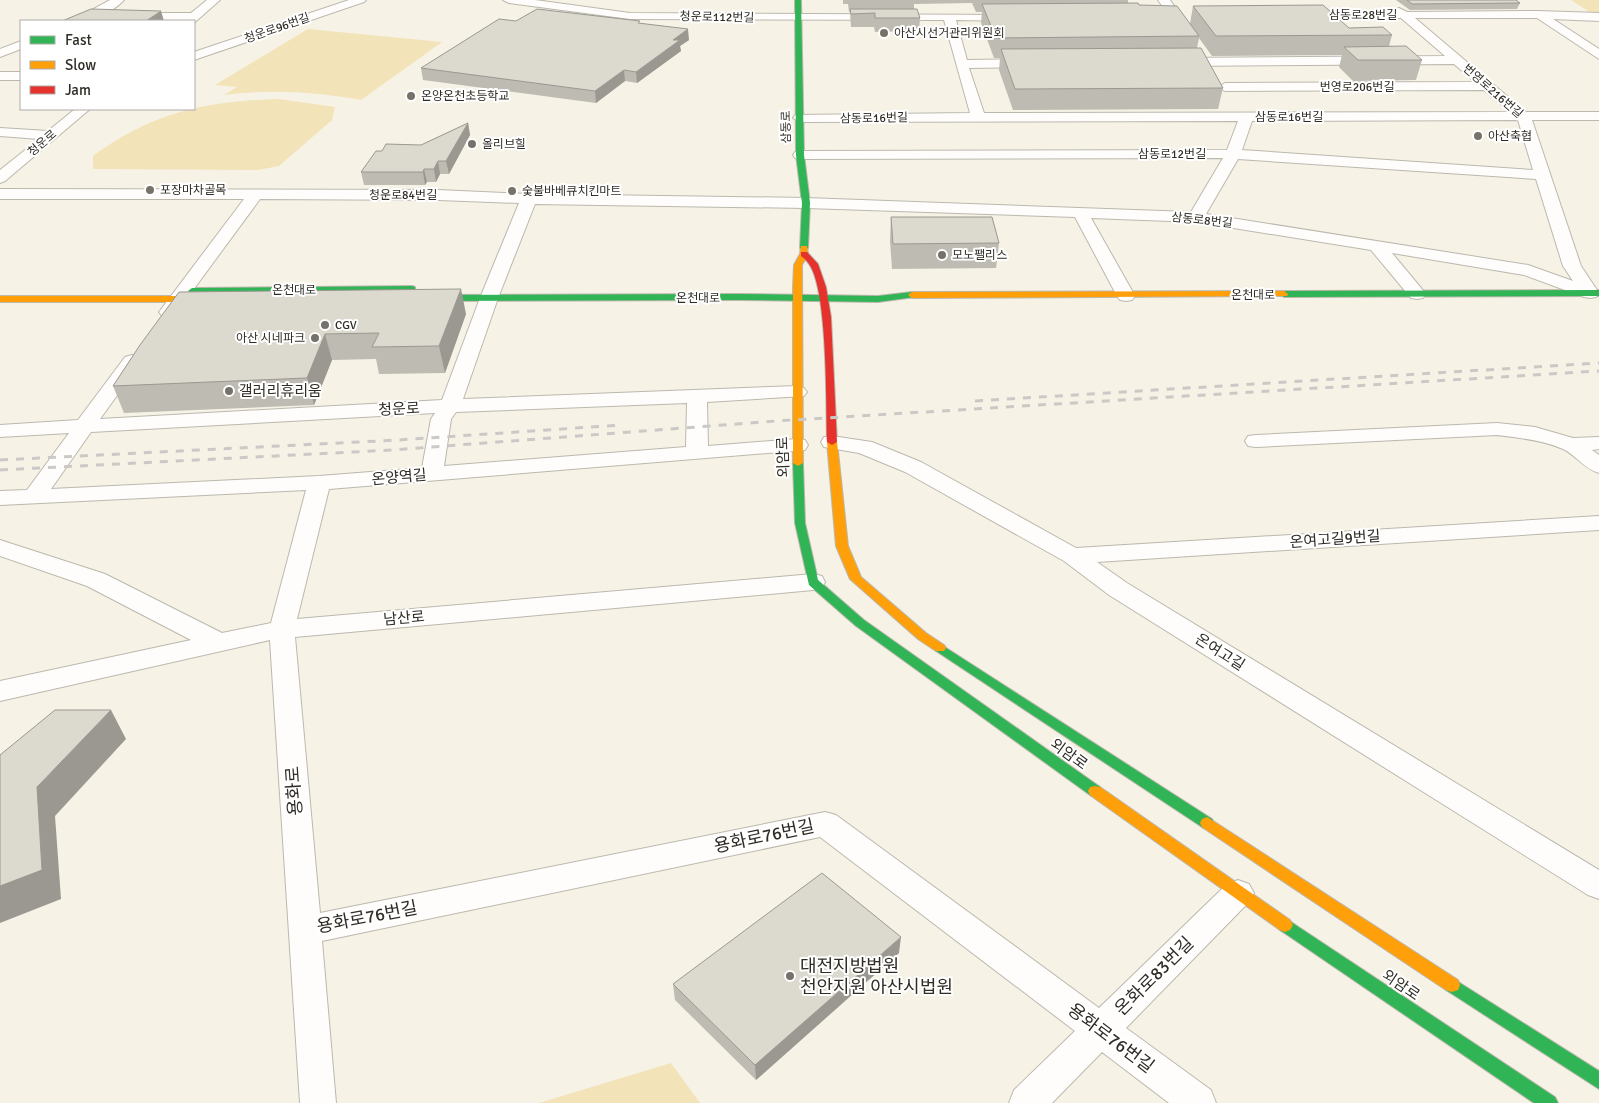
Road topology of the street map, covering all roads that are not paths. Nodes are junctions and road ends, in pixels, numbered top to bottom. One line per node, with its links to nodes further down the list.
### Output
1 (118, 0): 9 (street)
2 (214, 0): 17 (street)
3 (360, 0): 22 (street, 청운로96번길)
4 (509, 0): 16 (street, 청운로112번길)
5 (798, 0): 16 (main road, 삼동로)
6 (1164, 0): 26 (street)
7 (1392, 5): 11 (street, 번영로216번길)
8 (1525, 5): 12 (street)
9 (92, 15): 17 (street); 18 (street)
10 (1295, 15): 11 (street, 삼동로28번길)
11 (1404, 15): 12 (street, 삼동로28번길); 23 (street, 번영로216번길)
12 (1540, 15): 15 (street, 삼동로28번길); 21 (street)
13 (950, 17): 14 (street); 16 (street); 28 (street)
14 (1028, 17)
15 (1599, 17)
16 (797, 18): 39 (main road, 삼동로)
17 (191, 19)
18 (80, 20)
19 (20, 45): 20 (street)
20 (0, 53)
21 (1599, 55)
22 (195, 56)
23 (1457, 60): 24 (street); 31 (street, 번영로216번길)
24 (1312, 61): 26 (street); 32 (street)
25 (1158, 62): 26 (street)
26 (1207, 62): 33 (street)
27 (1040, 63): 28 (street)
28 (961, 64): 36 (street)
29 (0, 76): 30 (street)
30 (20, 76)
31 (1488, 86): 32 (street, 번영로206번길); 38 (street, 번영로216번길)
32 (1336, 87): 33 (street, 번영로206번길)
33 (1232, 96): 37 (street)
34 (82, 110): 41 (street, 청운로)
35 (1599, 116): 38 (street, 삼동로16번길)
36 (978, 117): 37 (street, 삼동로16번길); 39 (street, 삼동로16번길)
37 (1247, 117): 38 (street, 삼동로16번길); 42 (street)
38 (1524, 117): 44 (street, 번영로216번길)
39 (800, 118): 43 (main road, 삼동로)
40 (0, 132): 41 (street)
41 (51, 135): 45 (street, 청운로)
42 (1233, 154): 43 (street, 삼동로12번길); 44 (street, 삼동로12번길); 51 (street)
43 (800, 155): 49 (main road, 삼동로)
44 (1542, 175): 57 (street, 번영로216번길)
45 (0, 178)
46 (0, 194): 47 (street, 청운로84번길)
47 (255, 195): 48 (street, 청운로84번길); 60 (street)
48 (529, 199): 49 (street, 청운로84번길); 58 (street)
49 (806, 204): 50 (street, 삼동로8번길); 53 (main road, 삼동로)
50 (1081, 214): 51 (street, 삼동로8번길); 61 (street)
51 (1196, 217): 52 (street, 삼동로8번길)
52 (1377, 246): 57 (street, 삼동로8번길); 59 (street)
53 (804, 254): 55 (main road, 삼동로); 56 (main road)
54 (0, 291): 60 (main road, 온천대로)
55 (797, 292): 56 (main road, 온천대로); 58 (main road, 온천대로); 65 (main road, 외암로)
56 (823, 293): 61 (main road, 온천대로); 71 (main road, 외암로)
57 (1594, 293): 59 (main road, 온천대로)
58 (491, 294): 60 (main road, 온천대로); 67 (street)
59 (1417, 294): 61 (main road, 온천대로)
60 (181, 295): 62 (main road, 온천대로); 63 (street)
61 (1126, 296)
62 (0, 299)
63 (158, 326)
64 (141, 349): 68 (street)
65 (797, 392): 66 (street, 청운로); 73 (main road, 외암로)
66 (697, 396): 67 (street, 청운로); 75 (street)
67 (450, 406): 68 (street, 청운로); 77 (street)
68 (84, 426): 69 (street, 청운로); 79 (street)
69 (0, 431)
70 (1256, 441): 74 (street)
71 (832, 442): 83 (street, 온여고길); 92 (main road, 외암로)
72 (1599, 443): 74 (street)
73 (797, 444): 75 (street, 온양역길); 84 (main road, 외암로)
74 (1572, 445): 76 (street)
75 (697, 452): 77 (street, 온양역길)
76 (1599, 466)
77 (432, 474): 78 (street, 온양역길)
78 (319, 483): 79 (street, 온양역길); 85 (street, 용화로)
79 (34, 496): 80 (street, 온양역길)
80 (0, 498)
81 (1599, 523): 83 (street, 온여고길9번길)
82 (0, 548): 86 (street)
83 (1072, 556): 88 (street, 온여고길)
84 (813, 582): 85 (street, 남산로); 89 (main road, 외암로)
85 (282, 629): 86 (street, 남산로); 90 (street, 용화로)
86 (219, 643): 87 (street, 남산로)
87 (0, 691)
88 (1599, 886)
89 (1238, 893): 91 (street, 온화로83번길); 96 (main road, 외암로)
90 (305, 930): 91 (street, 용화로76번길); 93 (street, 용화로)
91 (1099, 1030): 94 (street, 온화로83번길); 95 (street, 용화로76번길)
92 (1599, 1081)
93 (318, 1103)
94 (1027, 1103)
95 (1198, 1103)
96 (1549, 1103)

